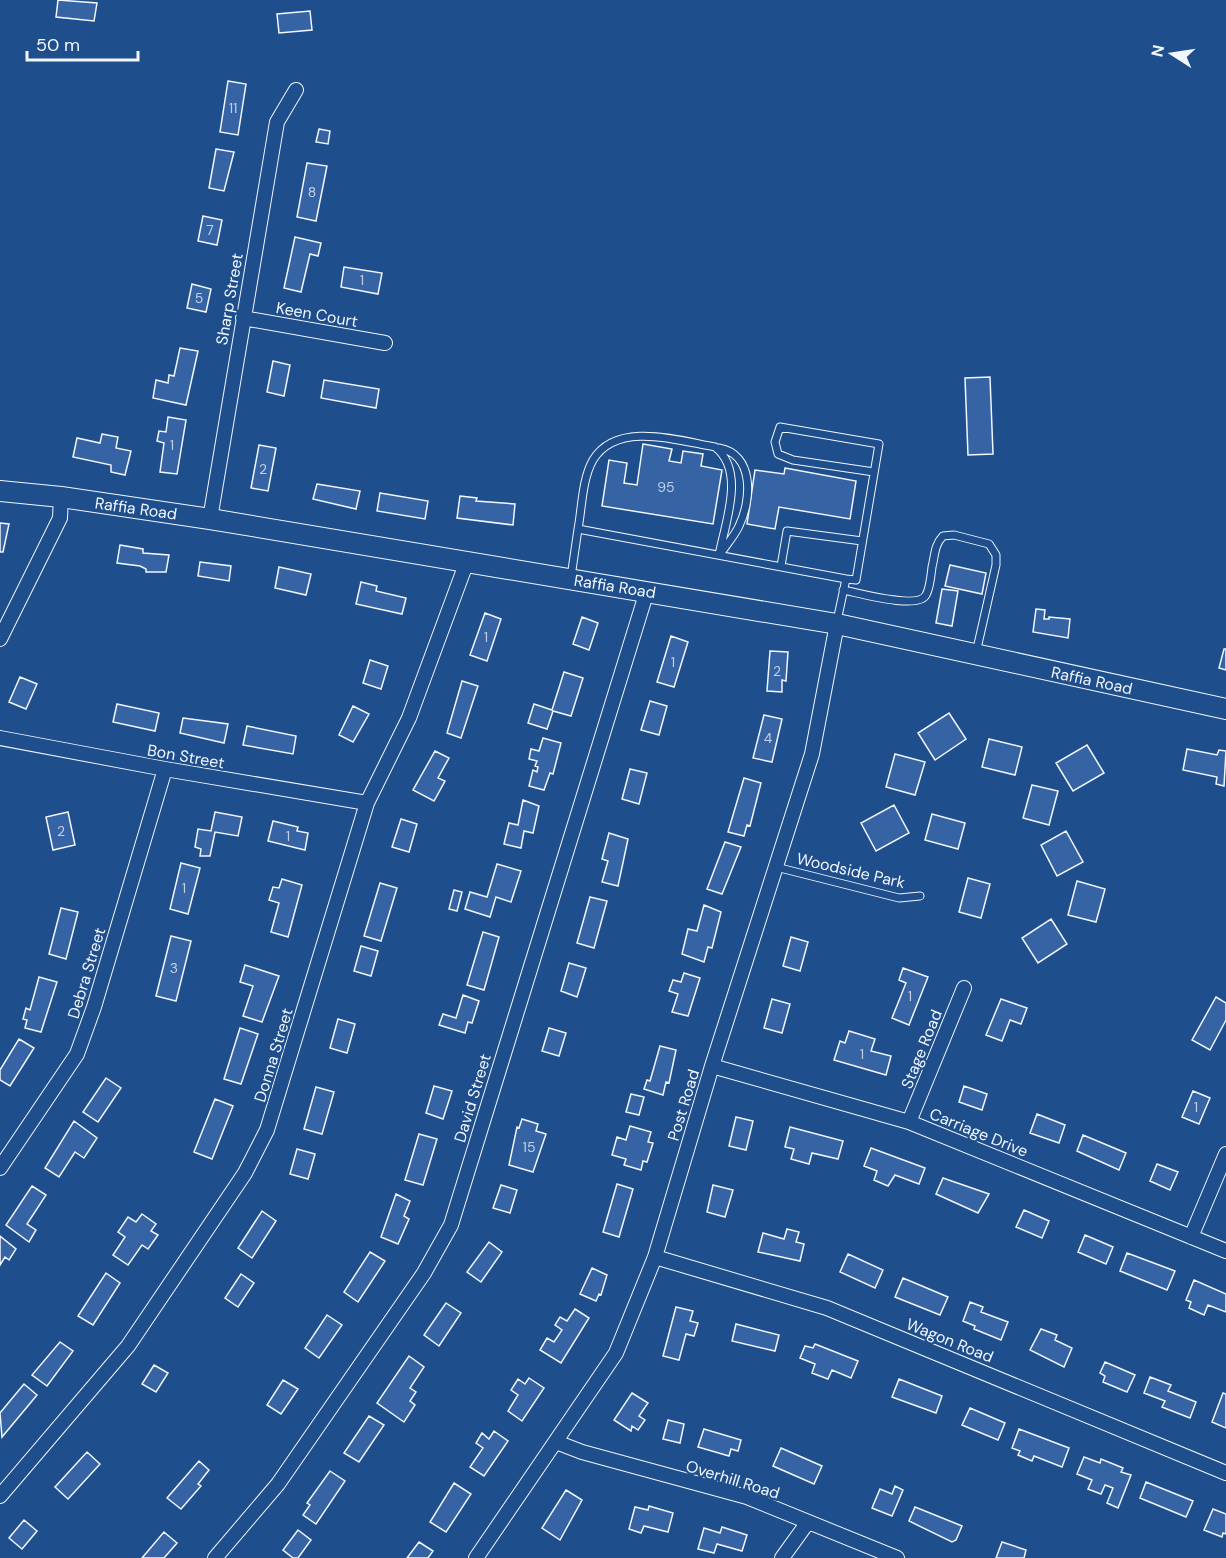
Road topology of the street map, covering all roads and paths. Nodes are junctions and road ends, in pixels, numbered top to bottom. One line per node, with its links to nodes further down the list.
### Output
1 (296, 90): 2 (street, Sharp Street)
2 (243, 318): 3 (street, Keen Court); 8 (street, Sharp Street)
3 (385, 343)
4 (715, 447): 9 (lane); 11 (lane); 11 (lane)
5 (874, 472): 5 (lane); 10 (lane)
6 (0, 491): 7 (main road, Raffia Road)
7 (61, 497): 8 (main road, Raffia Road); 19 (street)
8 (210, 519): 12 (main road, Raffia Road)
9 (578, 529): 11 (lane); 14 (lane)
10 (862, 541): 13 (lane); 15 (lane)
11 (719, 555): 13 (lane)
12 (466, 564): 14 (main road, Raffia Road); 24 (street, Donna Street)
13 (781, 567): 15 (lane)
14 (570, 579): 17 (main road, Raffia Road)
15 (846, 579): 16 (lane)
16 (843, 590): 18 (lane); 20 (lane)
17 (647, 591): 18 (main road, Raffia Road); 39 (street, David Street)
18 (837, 624): 20 (main road, Raffia Road); 25 (street, Post Road)
19 (0, 639)
20 (975, 654): 21 (main road, Raffia Road)
21 (1226, 709)
22 (0, 738): 23 (street, Bon Street)
23 (165, 770): 24 (street, Bon Street); 31 (street, Debra Street)
24 (367, 803): 37 (street, Donna Street)
25 (776, 867): 26 (lane, Woodside Park); 28 (street, Post Road)
26 (920, 897)
27 (964, 988): 29 (street, Stage Road)
28 (712, 1066): 29 (street, Carriage Drive); 34 (street, Post Road)
29 (909, 1122): 32 (street, Carriage Drive)
30 (1226, 1154): 32 (street)
31 (0, 1168)
32 (1191, 1237): 33 (street, Carriage Drive)
33 (1226, 1251)
34 (655, 1257): 35 (street, Post Road); 36 (street, Wagon Road)
35 (556, 1442): 38 (street, Overhill Road); 40 (street, Post Road)
36 (1226, 1473)
37 (0, 1496)
38 (808, 1522): 41 (street); 42 (street, Overhill Road)
39 (215, 1558)
40 (476, 1558)
41 (782, 1558)
42 (897, 1558)

